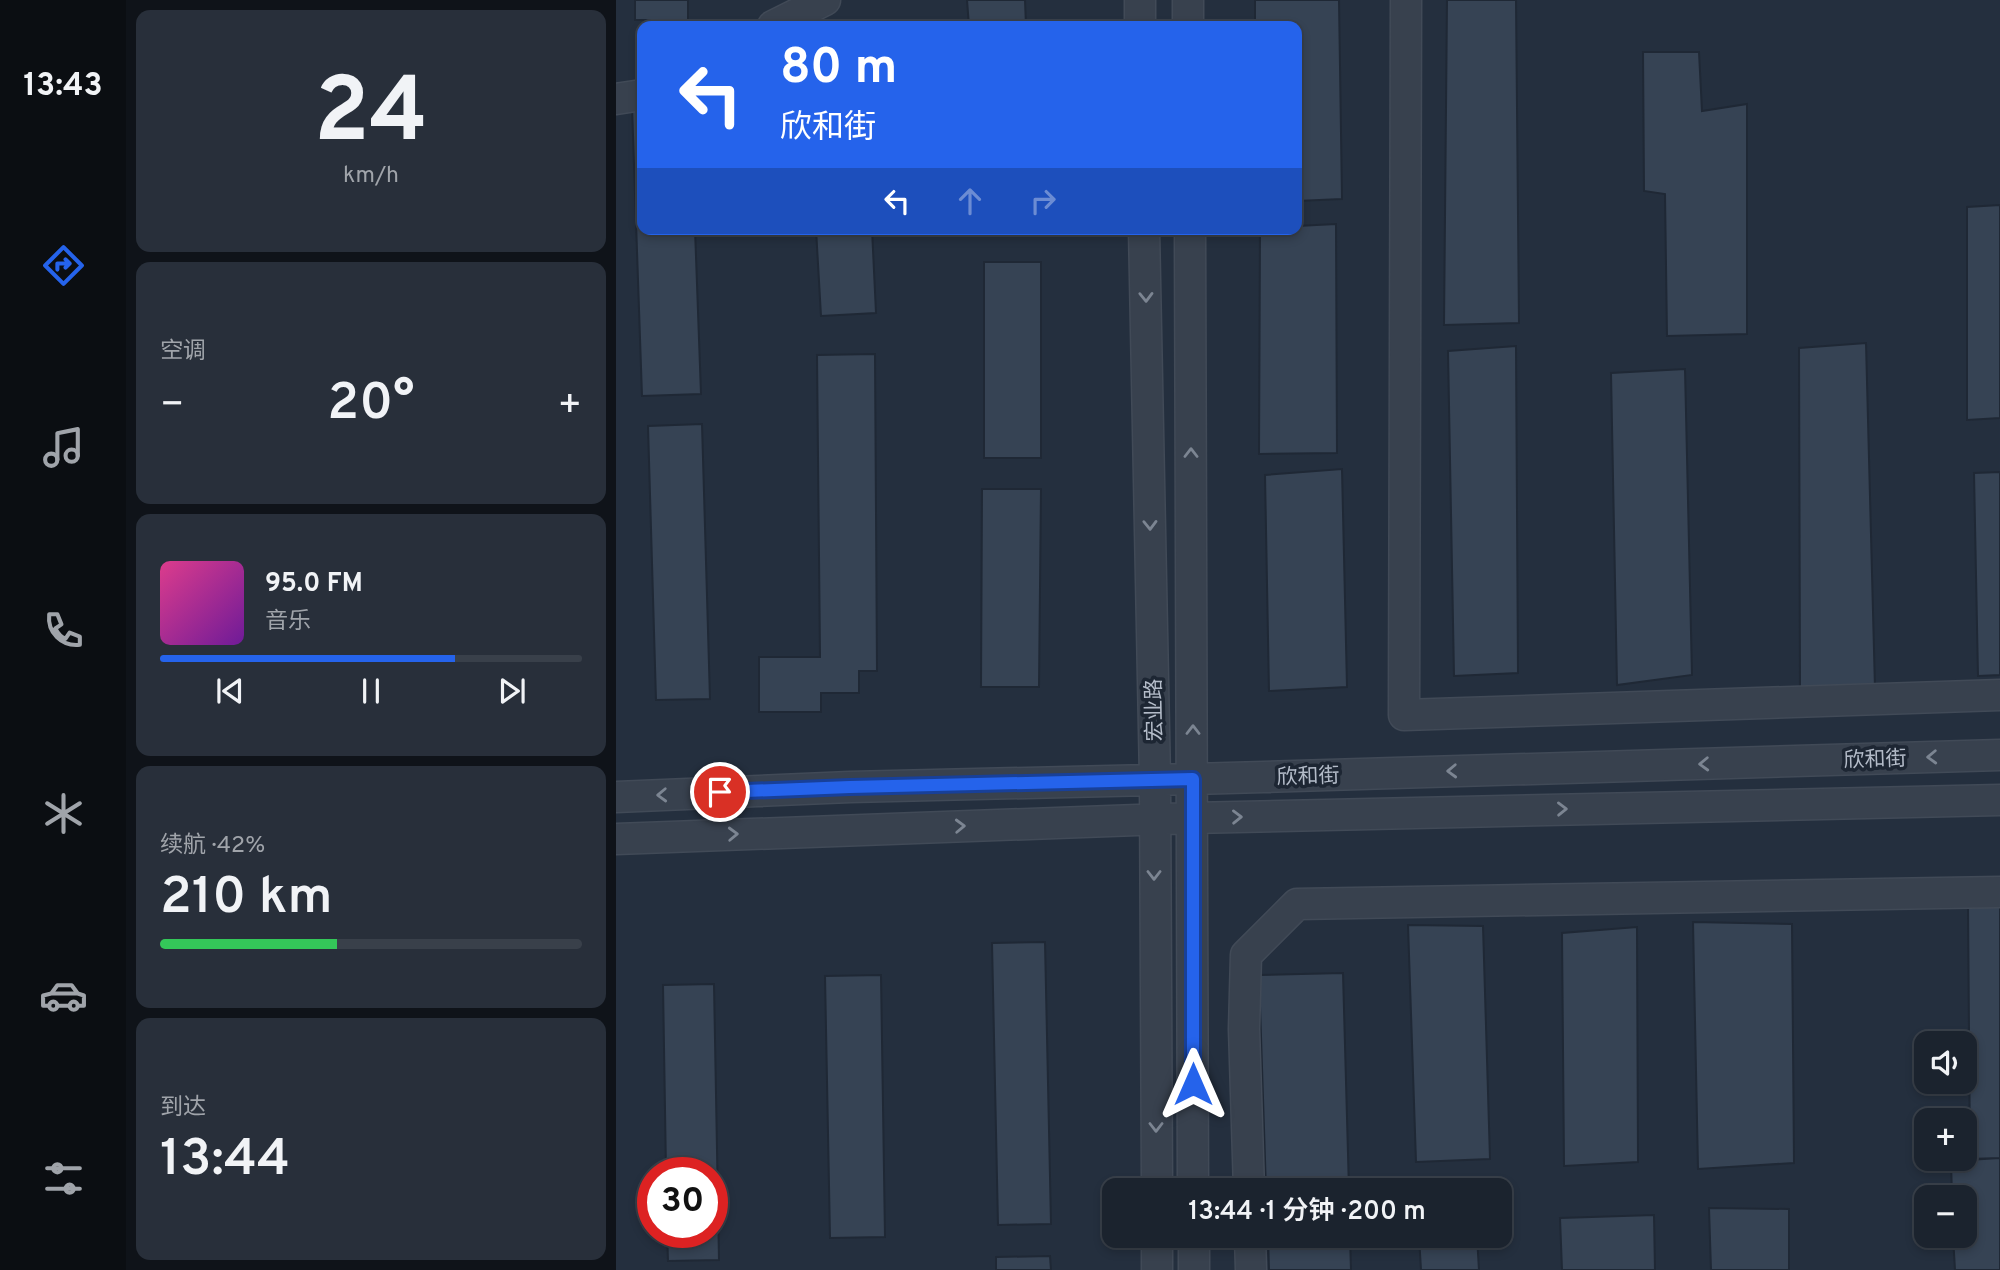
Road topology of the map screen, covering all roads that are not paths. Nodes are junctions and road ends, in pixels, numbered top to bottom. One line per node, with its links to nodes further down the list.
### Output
1 (825, 0): 5 (street)
2 (1140, 0): 6 (street)
3 (1188, 0): 7 (street)
4 (1406, 0): 12 (street)
5 (783, 21)
6 (1140, 21)
7 (1188, 21)
8 (637, 96): 9 (street)
9 (616, 99)
10 (1144, 235): 16 (street, 宏业路, one-way to 16)
11 (1190, 235): 15 (street, 宏业路, one-way to 11)
12 (2000, 695)
13 (2000, 755): 14 (street, 欣和街, one-way to 14)
14 (1561, 768): 15 (street, 欣和街, one-way to 15); 20 (street)
15 (1193, 779): 16 (street, 欣和街); 21 (street, 宏业路)
16 (1155, 780): 17 (street, 欣和街); 22 (street, 宏业路)
17 (850, 787): 18 (street, 欣和街, one-way to 18); 23 (street)
18 (616, 797)
19 (2000, 800): 20 (street, 欣和街, one-way to 19)
20 (1511, 811): 21 (street, 欣和街, one-way to 20)
21 (1191, 818): 22 (street, 欣和街); 27 (street, 宏业路)
22 (1153, 819): 23 (street, 欣和街, one-way to 22); 26 (street, 宏业路, one-way to 26)
23 (851, 830): 24 (street, 欣和街, one-way to 23)
24 (616, 839)
25 (2000, 892): 28 (street)
26 (1157, 1178)
27 (1194, 1178)
28 (1249, 1178)
29 (1157, 1248): 32 (street)
30 (1194, 1248): 33 (street)
31 (1250, 1248): 34 (street)
32 (1157, 1270)
33 (1194, 1270)
34 (1251, 1270)

